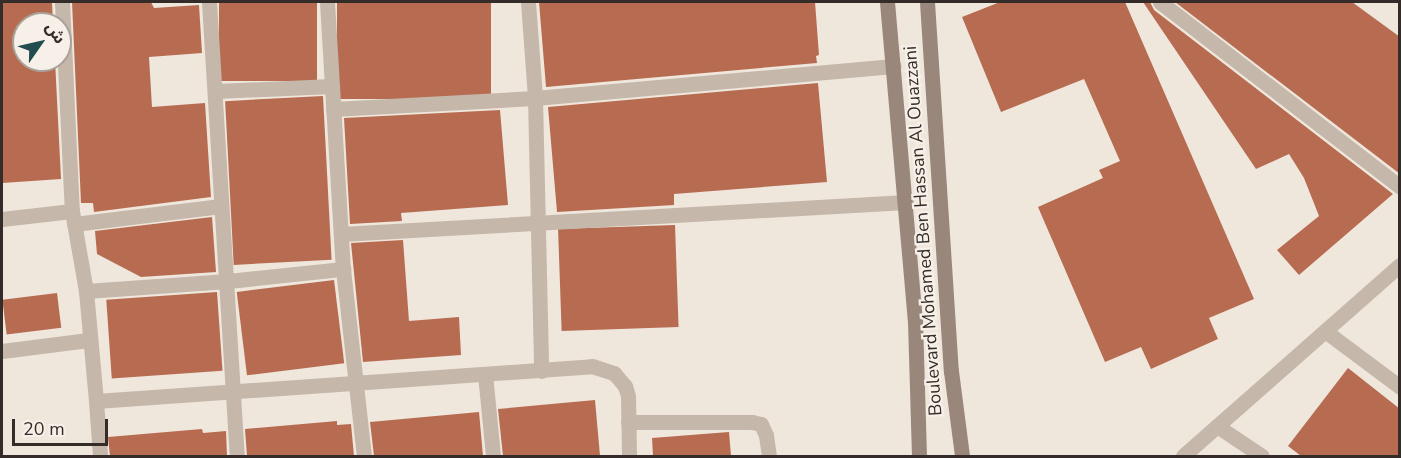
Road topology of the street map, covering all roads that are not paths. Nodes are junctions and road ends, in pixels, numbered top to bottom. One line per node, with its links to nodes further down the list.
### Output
1 (62, 2): 16 (street)
2 (209, 2): 10 (street)
3 (327, 2): 9 (street)
4 (528, 2): 11 (street)
5 (887, 2): 8 (street, Boulevard Mohamed Ben Hassan Al Ouazzani)
6 (927, 2): 42 (street, Boulevard Mohamed Ben Hassan Al Ouazzani)
7 (1160, 2): 13 (street)
8 (894, 66): 11 (street); 14 (street, Boulevard Mohamed Ben Hassan Al Ouazzani)
9 (332, 86): 10 (street); 12 (street)
10 (215, 91): 15 (street)
11 (535, 98): 12 (street); 18 (street)
12 (333, 109): 19 (street)
13 (1400, 187)
14 (906, 202): 18 (street); 41 (street, Boulevard Mohamed Ben Hassan Al Ouazzani)
15 (221, 206): 16 (street); 22 (street)
16 (73, 217): 17 (street); 23 (street)
17 (2, 219)
18 (538, 224): 19 (street); 27 (street)
19 (341, 234): 21 (street)
20 (1400, 266): 24 (street)
21 (343, 269): 22 (street); 29 (street)
22 (228, 281): 23 (street); 31 (street)
23 (86, 291): 25 (street)
24 (1325, 331): 30 (street); 34 (street)
25 (88, 340): 26 (street); 32 (street)
26 (2, 351)
27 (541, 371): 28 (street); 33 (street)
28 (484, 374): 29 (street); 38 (street)
29 (356, 384): 31 (street); 37 (street)
30 (1400, 387)
31 (233, 392): 32 (street); 36 (street)
32 (96, 401): 35 (street)
33 (628, 422): 39 (street); 40 (street)
34 (1217, 426): 43 (street); 44 (street)
35 (100, 456)
36 (237, 456)
37 (363, 456)
38 (493, 456)
39 (629, 456)
40 (769, 456)
41 (919, 456)
42 (962, 456)
43 (1183, 456)
44 (1262, 456)

